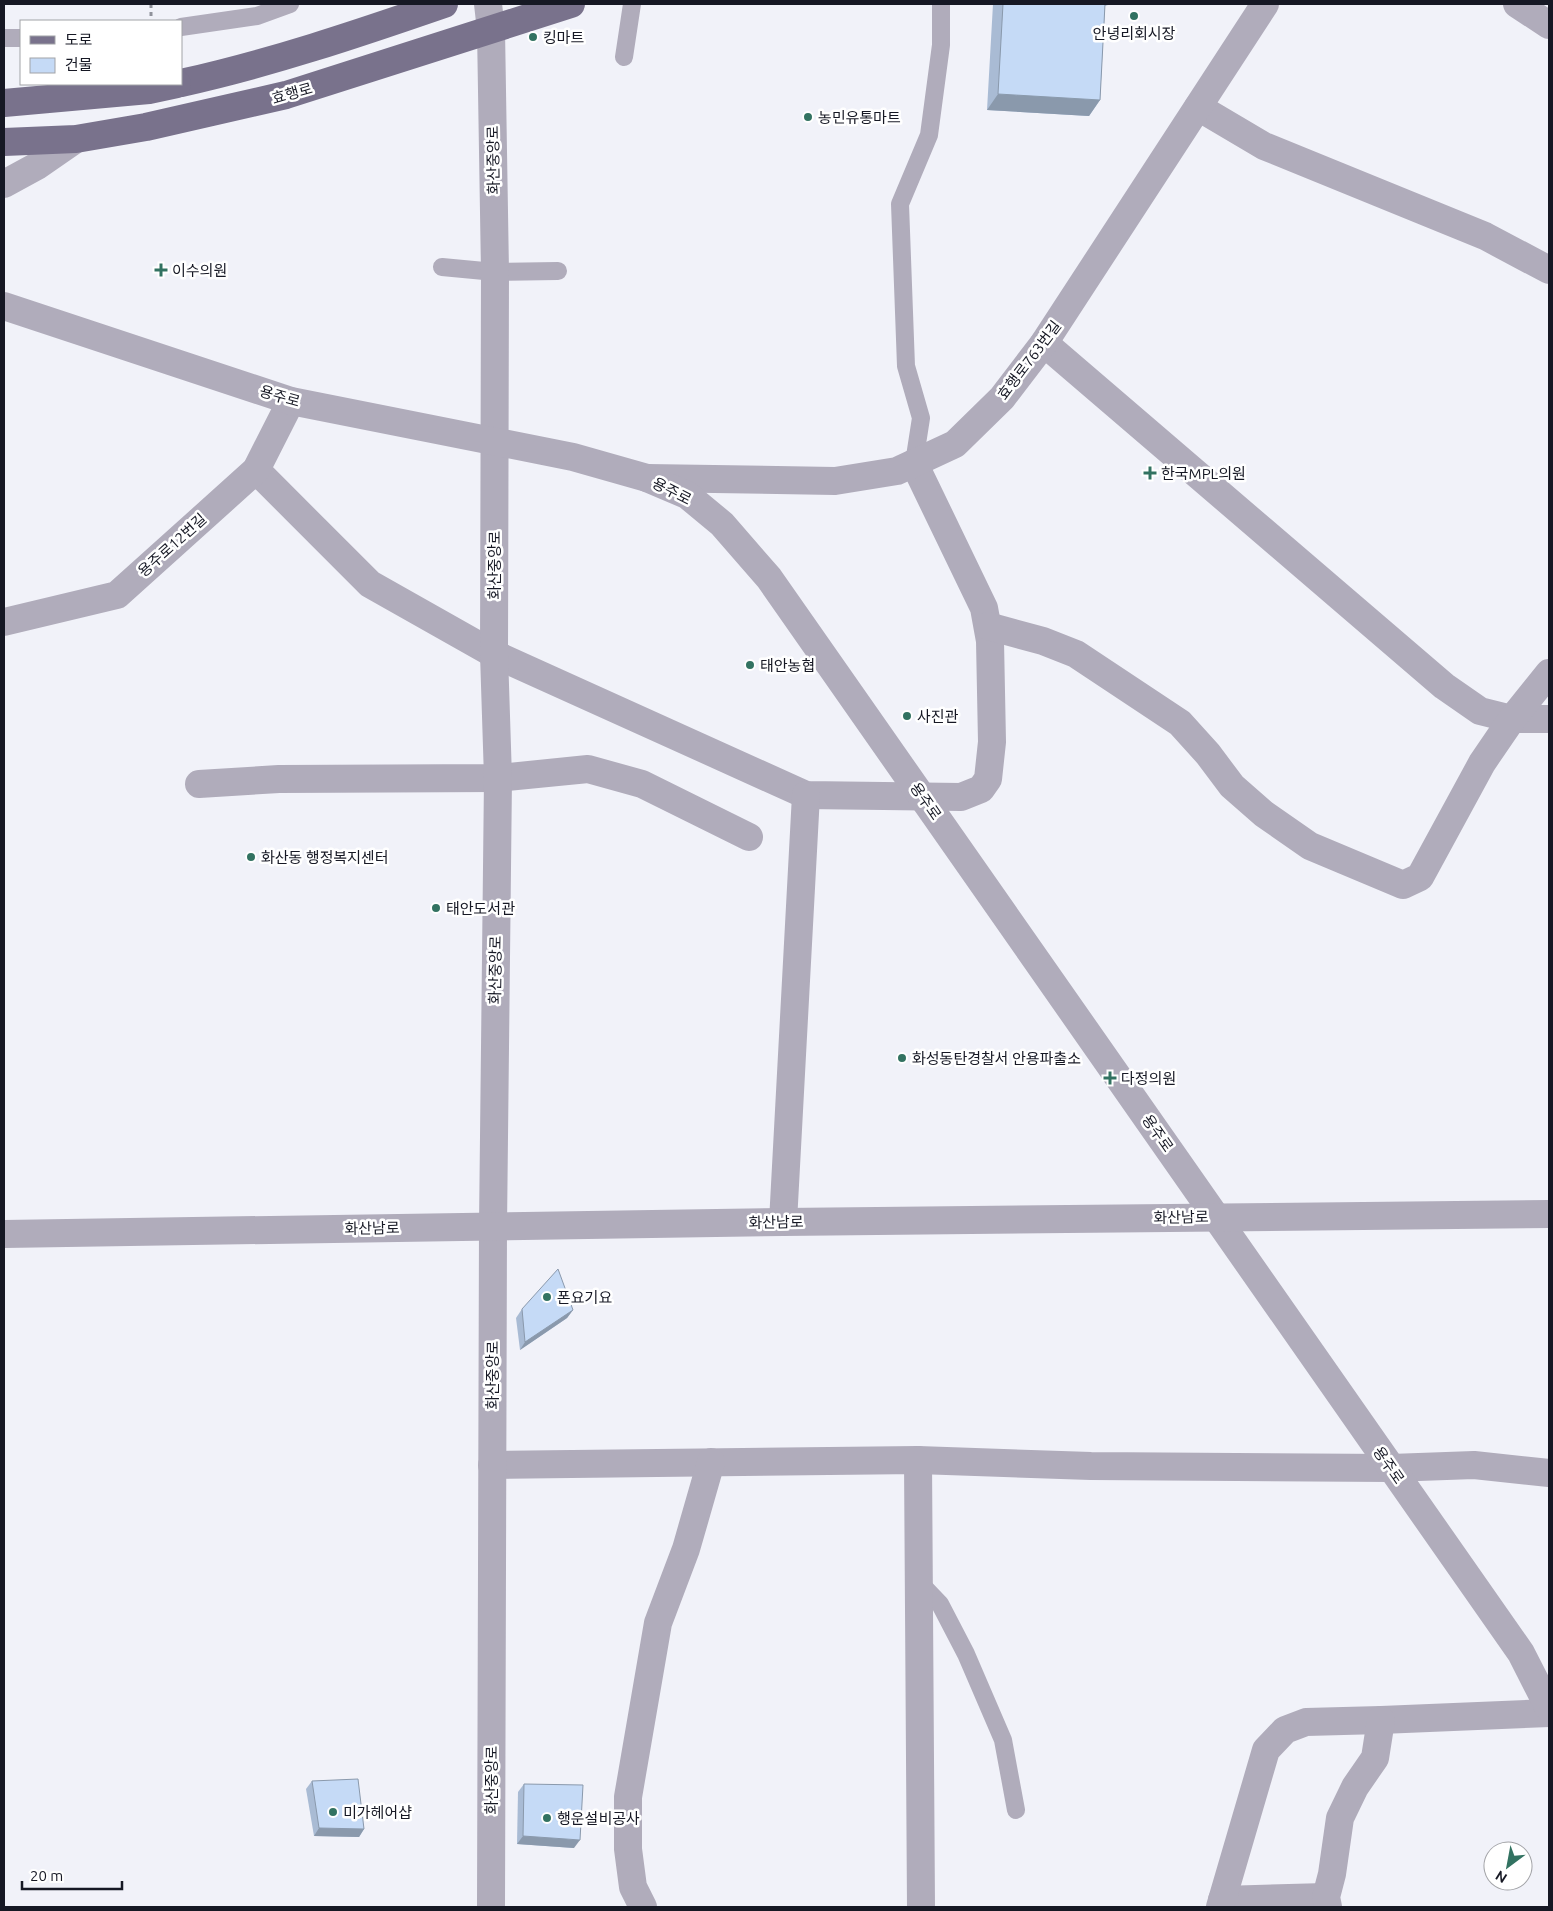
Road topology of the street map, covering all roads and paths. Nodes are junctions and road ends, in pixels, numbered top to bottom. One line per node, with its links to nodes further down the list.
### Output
1 (151, 4): 10 (path)
2 (290, 4): 12 (lane)
3 (444, 4): 16 (main road)
4 (571, 4): 9 (main road, 효행로)
5 (632, 4): 15 (lane)
6 (941, 4): 31 (lane)
7 (1265, 4): 19 (street, 효행로763번길)
8 (1517, 4): 11 (street)
9 (489, 17): 20 (main road, 효행로); 26 (street, 화산중앙로)
10 (151, 20)
11 (1549, 25)
12 (182, 27)
13 (4, 38): 14 (lane)
14 (20, 38)
15 (624, 57)
16 (182, 83)
17 (172, 85): 18 (main road)
18 (4, 103)
19 (1198, 107): 24 (street); 28 (street, 효행로763번길)
20 (76, 139): 21 (main road, 효행로); 22 (street)
21 (4, 142)
22 (4, 184)
23 (442, 267): 26 (lane)
24 (1549, 270)
25 (558, 271): 26 (lane)
26 (495, 272): 30 (street, 화산중앙로)
27 (4, 306): 29 (street, 용주로)
28 (1044, 343): 31 (street, 효행로763번길); 38 (street)
29 (291, 401): 30 (street, 용주로); 32 (street, 용주로12번길)
30 (494, 440): 33 (street, 용주로); 36 (street, 화산중앙로)
31 (914, 463): 33 (street, 효행로763번길); 35 (street)
32 (256, 470): 34 (street, 용주로12번길); 36 (street)
33 (647, 478): 43 (street, 용주로)
34 (4, 622)
35 (988, 626): 38 (street); 43 (street)
36 (494, 654): 40 (street, 화산중앙로); 42 (street)
37 (1549, 673): 38 (street)
38 (1512, 719): 39 (street)
39 (1549, 719)
40 (498, 778): 41 (street); 44 (street); 48 (street, 화산중앙로)
41 (199, 784)
42 (806, 795): 43 (street); 47 (street)
43 (923, 798): 46 (street, 용주로)
44 (750, 837)
45 (1549, 1214): 46 (street, 화산남로)
46 (1216, 1217): 47 (street, 화산남로); 53 (street, 용주로)
47 (784, 1222): 48 (street, 화산남로)
48 (492, 1226): 49 (street, 화산남로); 52 (street, 화산중앙로)
49 (4, 1234)
50 (918, 1460): 51 (street); 53 (street); 55 (street)
51 (711, 1462): 52 (street); 63 (street)
52 (492, 1465): 62 (street, 화산중앙로)
53 (1391, 1468): 54 (street); 56 (street, 용주로)
54 (1549, 1473)
55 (919, 1582): 59 (lane); 64 (street)
56 (1549, 1708)
57 (1549, 1713): 58 (street)
58 (1381, 1720): 60 (street); 61 (street)
59 (1016, 1810)
60 (1327, 1902): 61 (street)
61 (1221, 1904)
62 (491, 1907)
63 (642, 1907)
64 (921, 1907)

